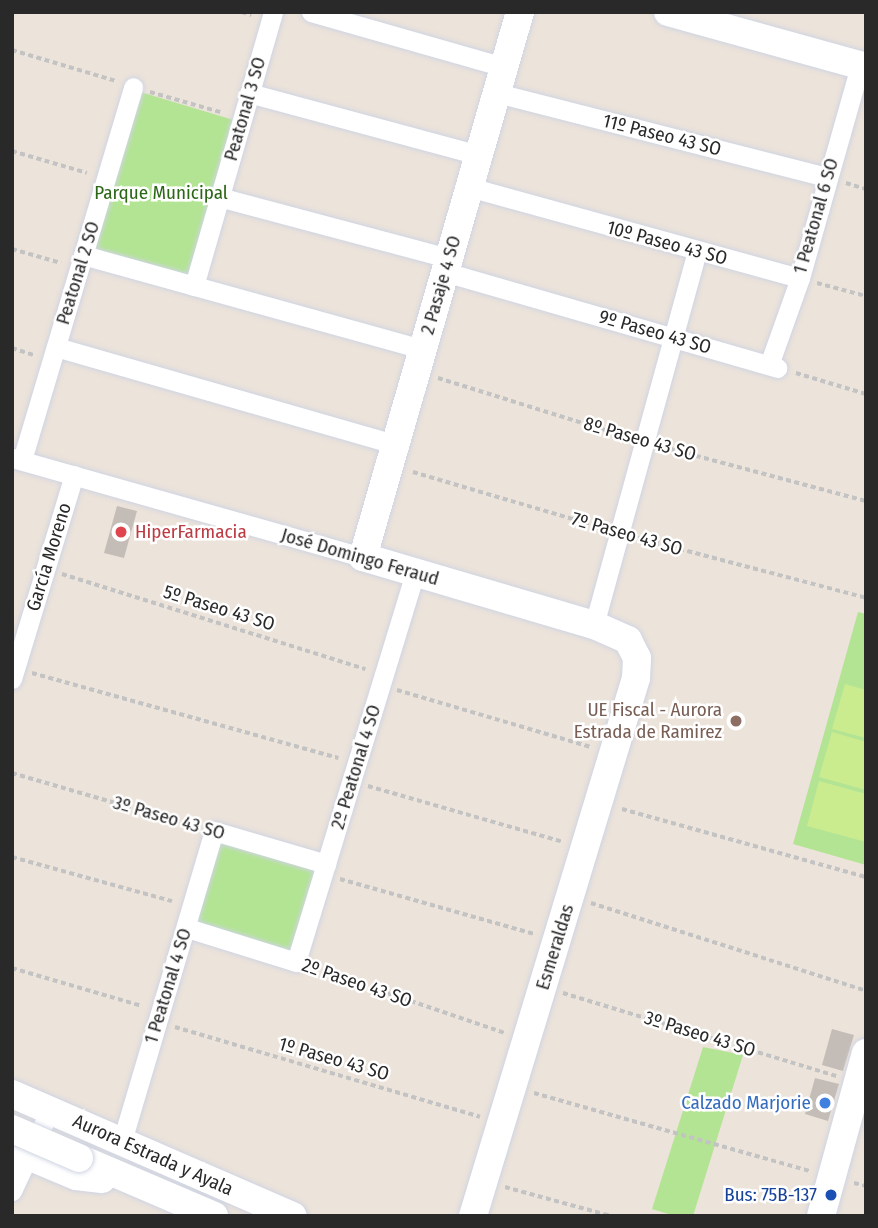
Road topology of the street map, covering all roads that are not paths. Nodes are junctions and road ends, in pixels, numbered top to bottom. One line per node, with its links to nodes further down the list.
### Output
1 (273, 12): 8 (street, Peatonal 3 SO)
2 (311, 12): 6 (street, 11º Paseo 43 SO)
3 (520, 12): 6 (street, 2 Pasaje 4 SO)
4 (668, 12): 5 (street)
5 (863, 67): 10 (street, 1 Peatonal 6 SO)
6 (500, 80): 9 (street, 2 Pasaje 4 SO); 10 (street, 11º Paseo 43 SO)
7 (133, 87): 14 (street, Peatonal 2 SO)
8 (249, 93): 9 (street); 12 (street, Peatonal 3 SO)
9 (479, 155): 11 (street, 2 Pasaje 4 SO)
10 (827, 177): 16 (street, 1 Peatonal 6 SO)
11 (469, 187): 13 (street, 10º Paseo 43 SO); 15 (street, 2 Pasaje 4 SO)
12 (219, 197): 15 (street, 9º Paseo 43 SO); 17 (street, Peatonal 3 SO)
13 (697, 251): 16 (street, 10º Paseo 43 SO); 18 (street)
14 (81, 262): 17 (street); 19 (street, Peatonal 2 SO)
15 (447, 265): 18 (street, 9º Paseo 43 SO); 20 (street, 2 Pasaje 4 SO)
16 (800, 278): 21 (street, 1 Peatonal 6 SO)
17 (194, 286): 20 (street)
18 (673, 338): 21 (street, 9º Paseo 43 SO); 27 (street)
19 (56, 348): 22 (street); 23 (street, Peatonal 2 SO)
20 (420, 360): 22 (street, 2 Pasaje 4 SO)
21 (773, 366)
22 (392, 455): 25 (street, 2 Pasaje 4 SO)
23 (17, 459): 24 (street, José Domingo Feraud)
24 (74, 475): 25 (street, José Domingo Feraud); 28 (street, García Moreno)
25 (363, 557): 26 (street, José Domingo Feraud)
26 (415, 573): 27 (street, José Domingo Feraud); 31 (street, 2º Peatonal 4 SO)
27 (594, 625): 29 (street, José Domingo Feraud)
28 (14, 674)
29 (636, 678): 45 (street, Esmeraldas)
30 (214, 831): 31 (street, 3º Paseo 43 SO); 32 (street, 1 Peatonal 4 SO)
31 (325, 869): 33 (street, 2º Peatonal 4 SO)
32 (187, 928): 33 (street, 2º Paseo 43 SO); 38 (street, 1 Peatonal 4 SO)
33 (296, 962)
34 (866, 1053): 46 (street)
35 (12, 1094): 36 (street, Aurora Estrada y Ayala)
36 (50, 1110): 38 (street, Aurora Estrada y Ayala); 39 (street)
37 (12, 1129): 40 (street, Aurora Estrada y Ayala, bridge)
38 (122, 1141): 44 (street, Aurora Estrada y Ayala)
39 (20, 1152): 40 (street); 41 (street)
40 (136, 1182): 42 (street, Aurora Estrada y Ayala)
41 (12, 1191)
42 (166, 1206): 43 (street, Aurora Estrada y Ayala)
43 (214, 1216)
44 (293, 1216)
45 (473, 1216)
46 (821, 1216)

